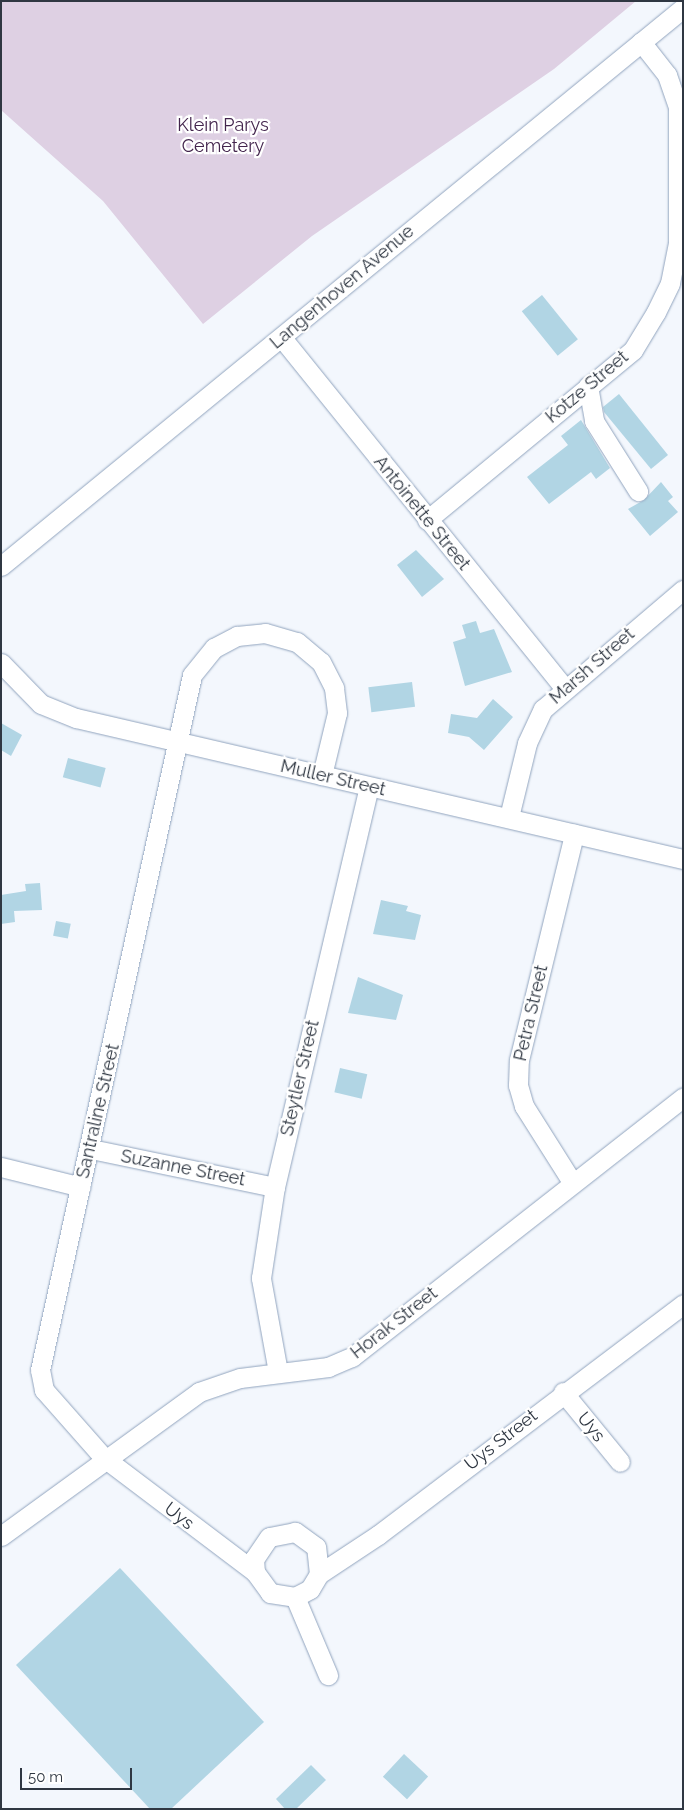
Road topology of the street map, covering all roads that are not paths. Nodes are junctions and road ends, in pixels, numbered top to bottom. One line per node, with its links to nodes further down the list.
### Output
1 (683, 8): 2 (street, Langenhoven Avenue)
2 (641, 42): 3 (street, Langenhoven Avenue); 4 (street, Kotze Street)
3 (282, 338): 6 (street, Antoinette Street); 7 (street, Langenhoven Avenue)
4 (588, 386): 5 (street); 6 (street, Kotze Street)
5 (638, 491)
6 (427, 520): 10 (street, Antoinette Street)
7 (1, 566)
8 (683, 590): 10 (street, Marsh Street)
9 (1, 663): 11 (street, Muller Street)
10 (564, 687): 14 (street, Marsh Street)
11 (177, 742): 12 (street, Muller Street); 12 (street); 18 (street, Santraline Street)
12 (322, 775): 13 (street, Muller Street)
13 (369, 787): 14 (street, Muller Street); 21 (street, Steytler Street)
14 (509, 817): 15 (street, Muller Street)
15 (574, 834): 16 (street, Muller Street); 20 (street, Petra Street)
16 (683, 859)
17 (683, 1097): 20 (street, Horak Street)
18 (91, 1149): 21 (street, Suzanne Street); 22 (street, Santraline Street)
19 (1, 1167): 22 (street)
20 (572, 1182): 24 (street, Horak Street)
21 (275, 1186): 24 (street, Steytler Street)
22 (81, 1187): 26 (street, Santraline Street)
23 (683, 1304): 25 (street, Uys Street)
24 (278, 1372): 26 (street, Horak Street)
25 (563, 1392): 27 (street, Uys); 30 (street, Uys Street)
26 (104, 1458): 28 (street, Horak Street); 29 (street, Uys)
27 (620, 1462)
28 (1, 1536)
29 (255, 1572): 30 (street); 31 (street)
30 (319, 1574): 31 (street)
31 (295, 1597): 32 (street)
32 (328, 1675)

